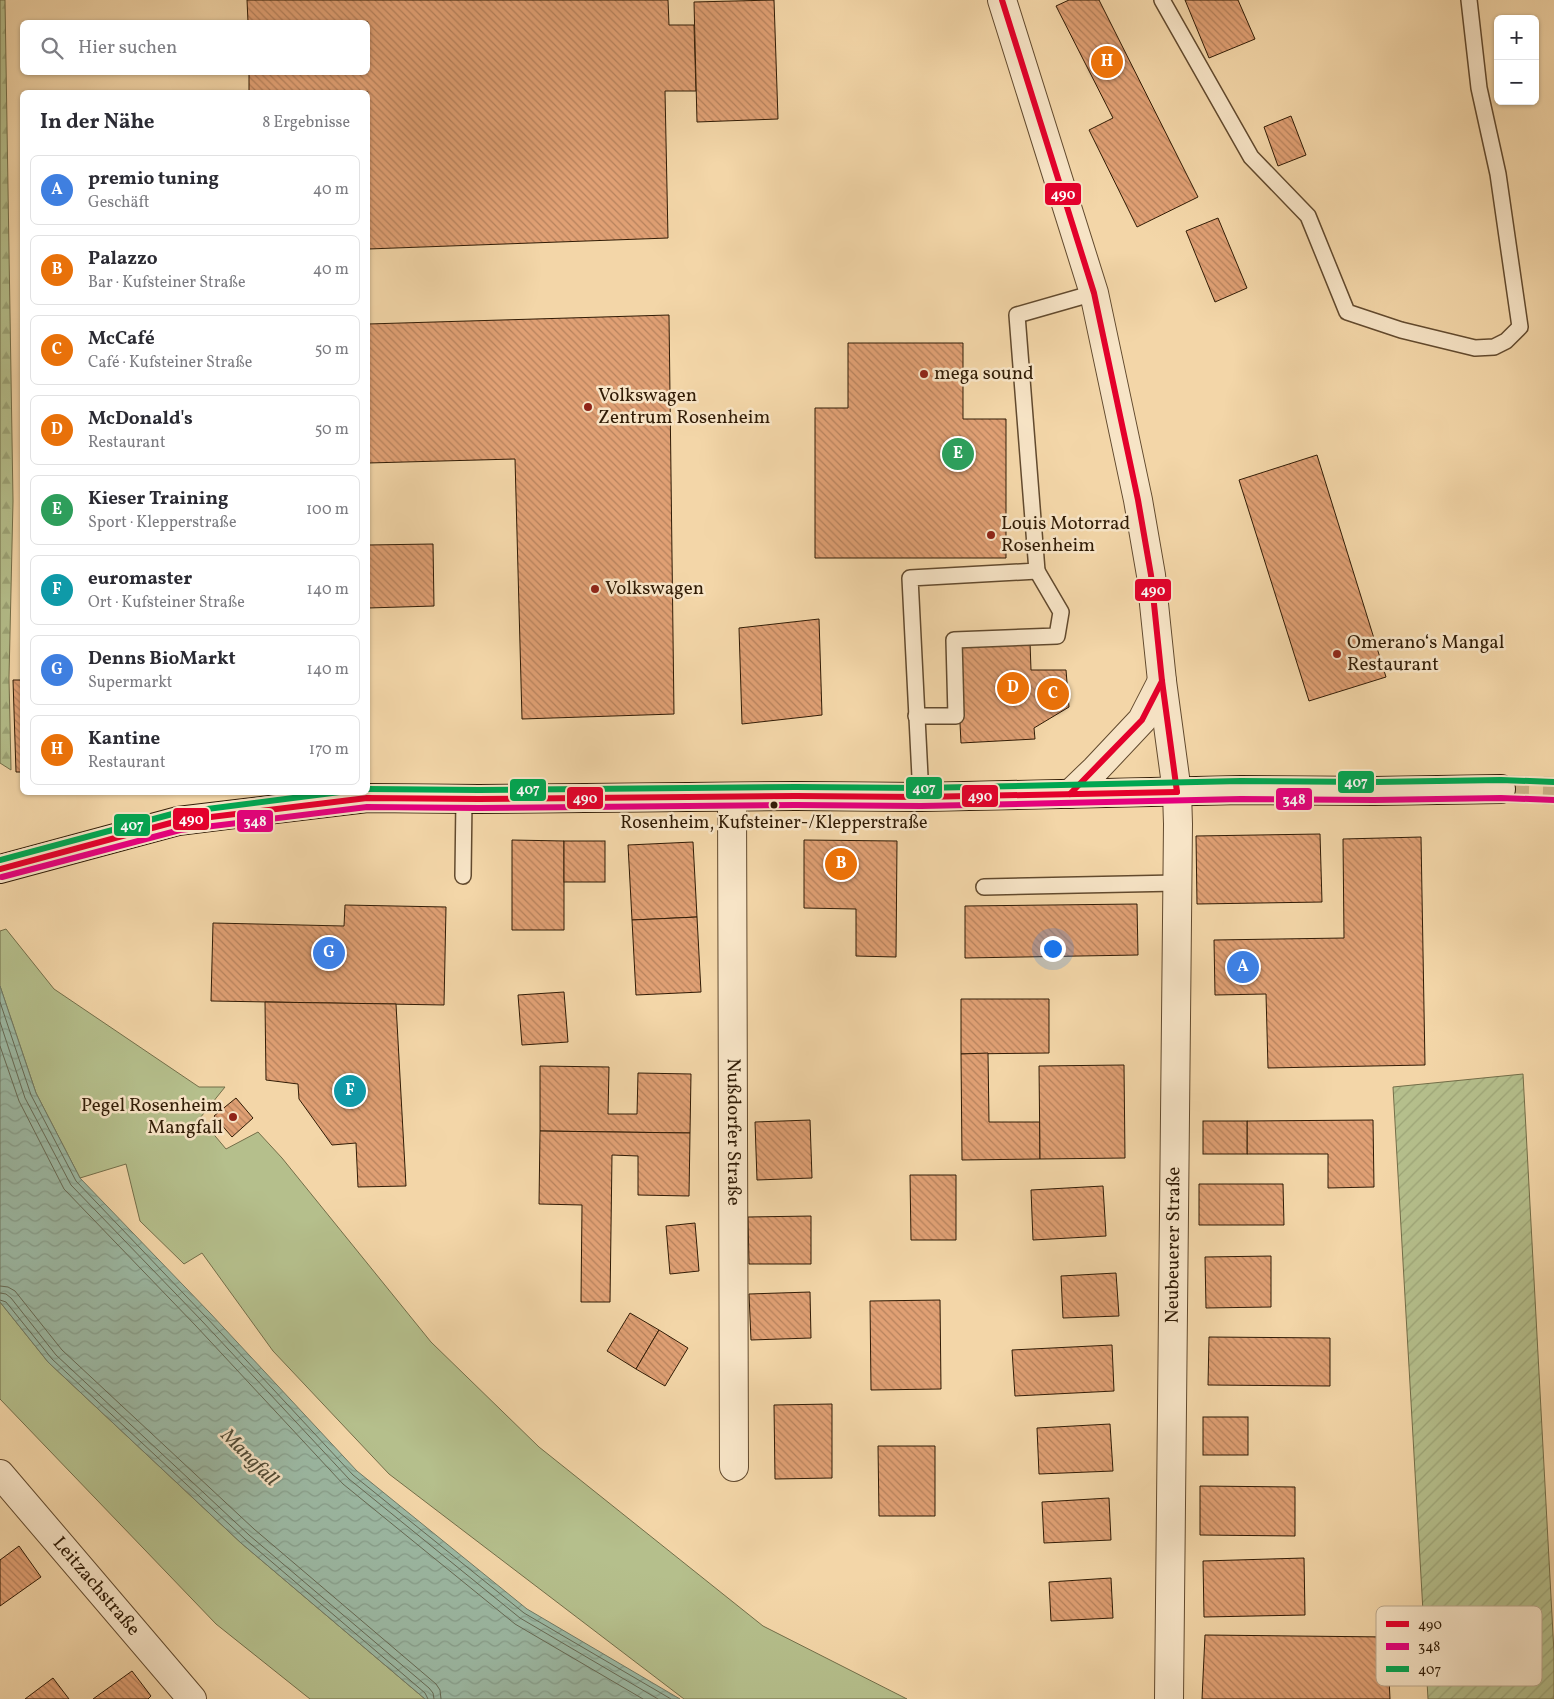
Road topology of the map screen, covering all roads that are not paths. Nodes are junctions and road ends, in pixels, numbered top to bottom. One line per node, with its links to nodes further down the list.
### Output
1 (1002, 0): 4 (street, Neubeuerer Straße)
2 (1162, 0): 3 (lane)
3 (1469, 0)
4 (1094, 293): 5 (lane); 6 (street, Neubeuerer Straße)
5 (1037, 571): 7 (lane); 7 (lane)
6 (1162, 681): 9 (street, Neubeuerer Straße); 10 (street)
7 (916, 716): 12 (lane)
8 (1501, 788): 9 (street)
9 (1177, 792): 10 (street); 16 (street, Neubeuerer Straße)
10 (1070, 794): 12 (street)
11 (732, 797): 12 (street); 13 (street); 18 (street, Nußdorfer Straße)
12 (921, 798)
13 (464, 799): 14 (street); 15 (lane)
14 (3, 868)
15 (463, 876)
16 (1177, 883): 17 (lane); 21 (street, Neubeuerer Straße)
17 (984, 887)
18 (734, 1467)
19 (0, 1474): 20 (street, Leitzachstraße)
20 (192, 1699)
21 (1169, 1699)

